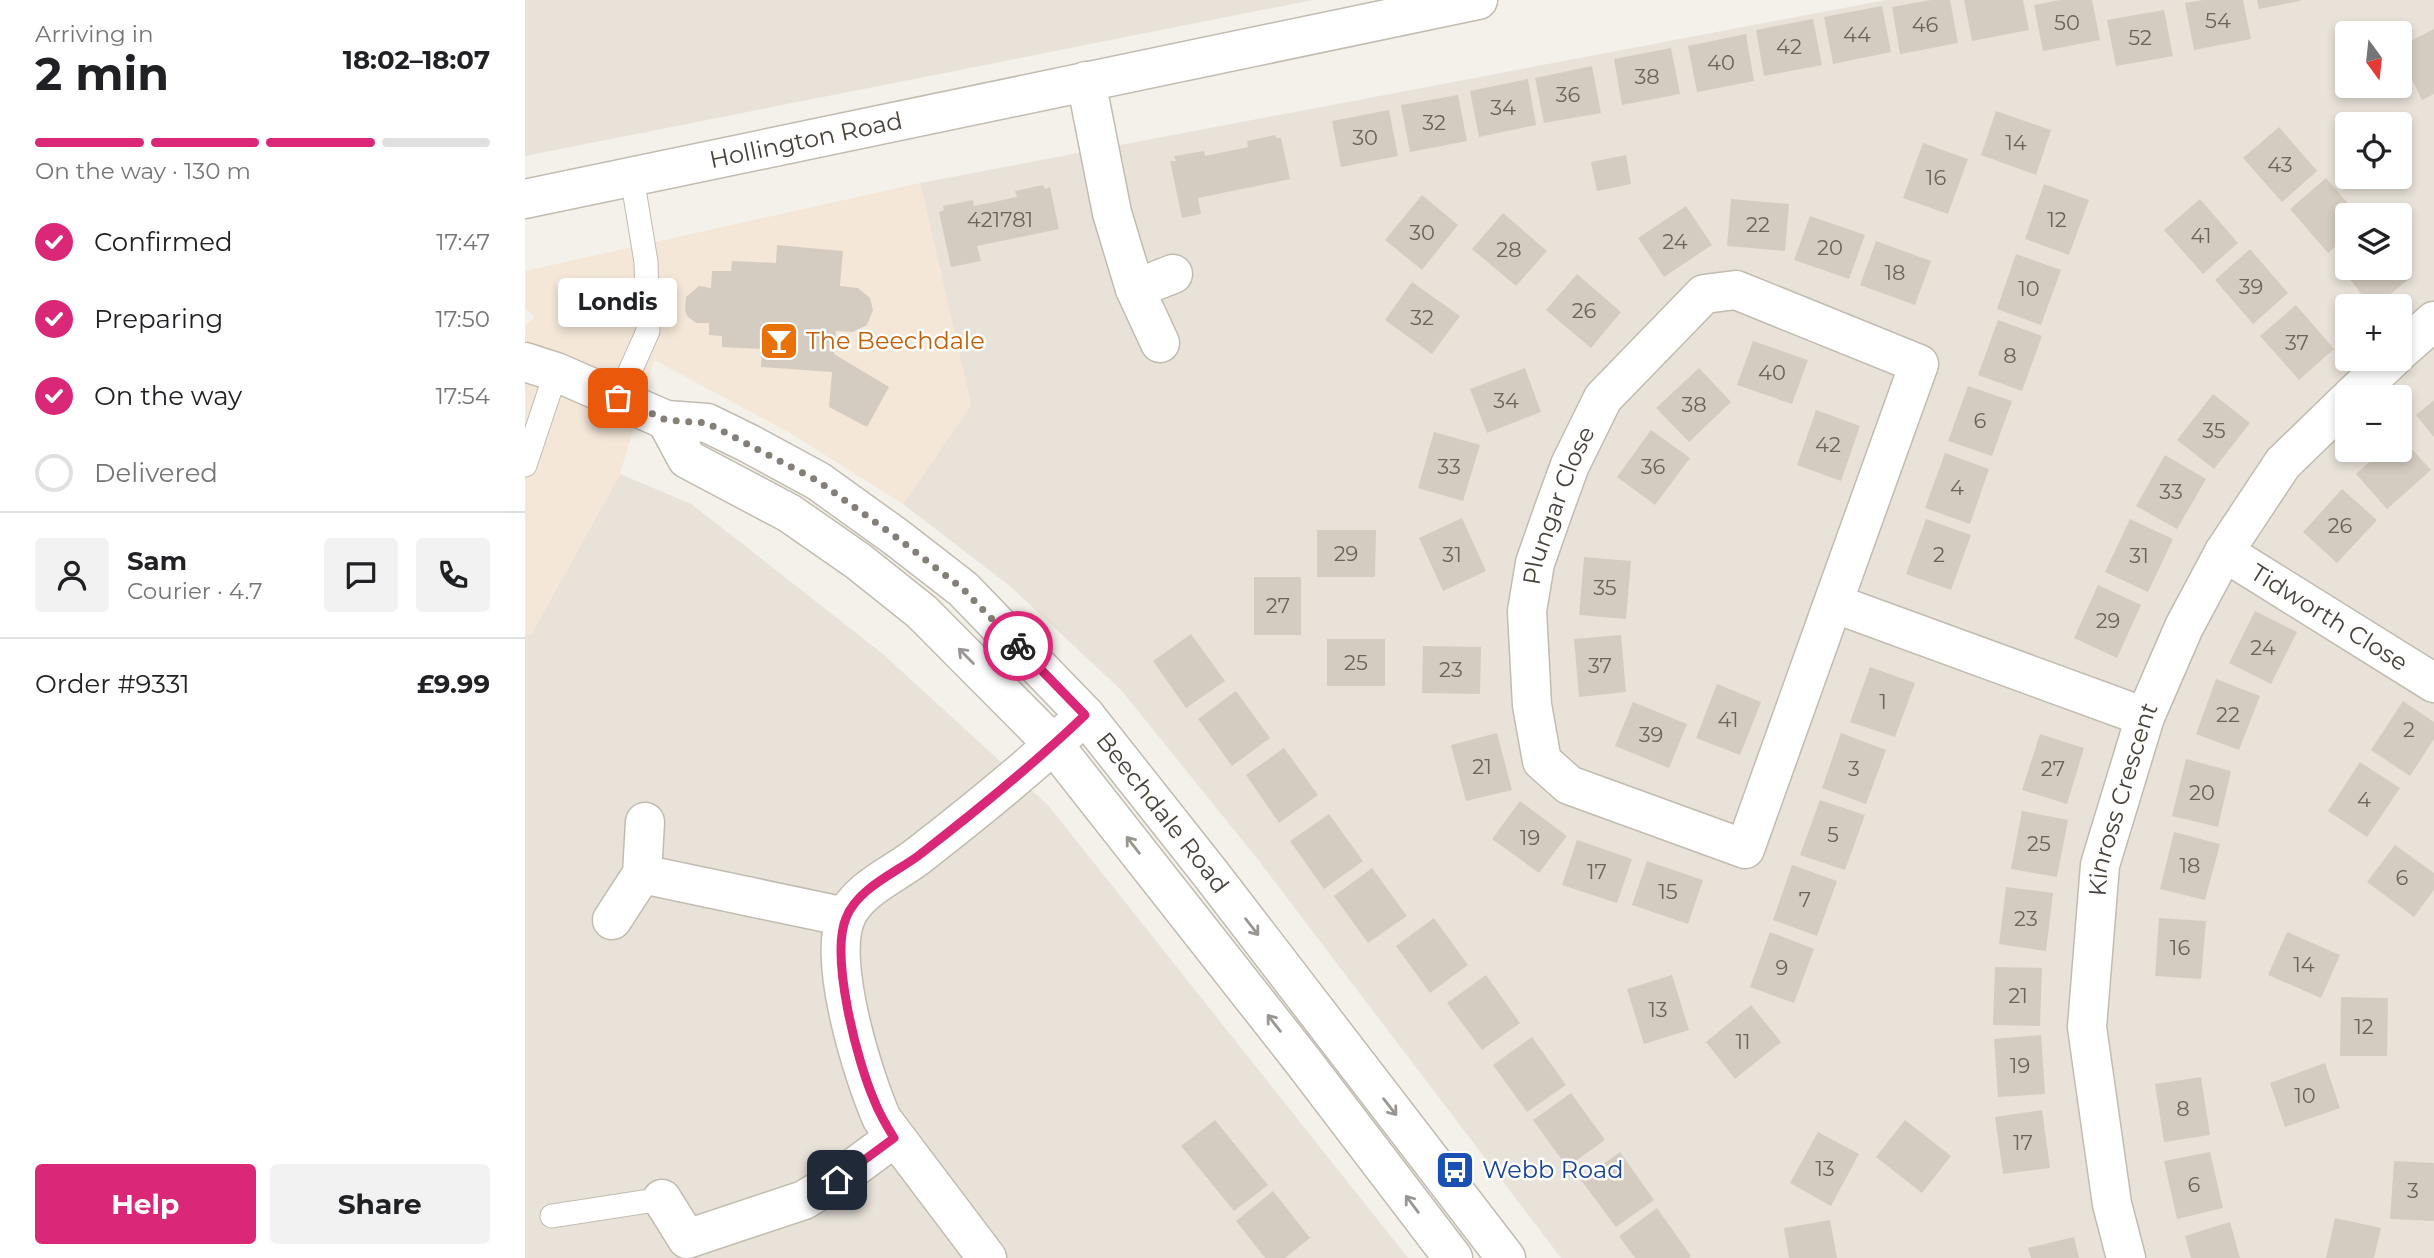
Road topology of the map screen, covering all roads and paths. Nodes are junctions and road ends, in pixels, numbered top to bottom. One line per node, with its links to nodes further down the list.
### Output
1 (1478, 0): 2 (street, Hollington Road)
2 (1086, 81): 3 (street, Hollington Road); 6 (street)
3 (632, 177): 4 (street, Hollington Road); 13 (lane)
4 (525, 199)
5 (1173, 275): 6 (street)
6 (1135, 289): 9 (street)
7 (2434, 321): 8 (street)
8 (2412, 340)
9 (1160, 343)
10 (540, 367): 13 (street, Beechdale Road); 16 (lane)
11 (2379, 371): 12 (street)
12 (2364, 385)
13 (618, 398): 15 (street, Beechdale Road)
14 (2335, 413): 17 (street, Kinross Crescent)
15 (666, 420): 20 (street, Beechdale Road); 22 (street, Beechdale Road, one-way to 15)
16 (525, 465)
17 (2224, 552): 19 (street, Tidworth Close); 21 (street, Kinross Crescent)
18 (1833, 603): 18 (street, Plungar Close); 21 (street)
19 (2434, 683)
20 (1085, 715): 22 (street); 33 (street, Beechdale Road, one-way to 33)
21 (2145, 718): 34 (street, Kinross Crescent)
22 (1054, 745): 25 (street); 32 (street, Beechdale Road, one-way to 22)
23 (645, 822): 24 (street)
24 (642, 874): 25 (street); 26 (street)
25 (846, 917): 27 (street)
26 (613, 920)
27 (894, 1138): 30 (street); 31 (street)
28 (662, 1199): 29 (lane); 30 (street)
29 (552, 1216)
30 (690, 1249)
31 (987, 1258)
32 (1453, 1258)
33 (1506, 1258)
34 (2126, 1258)

